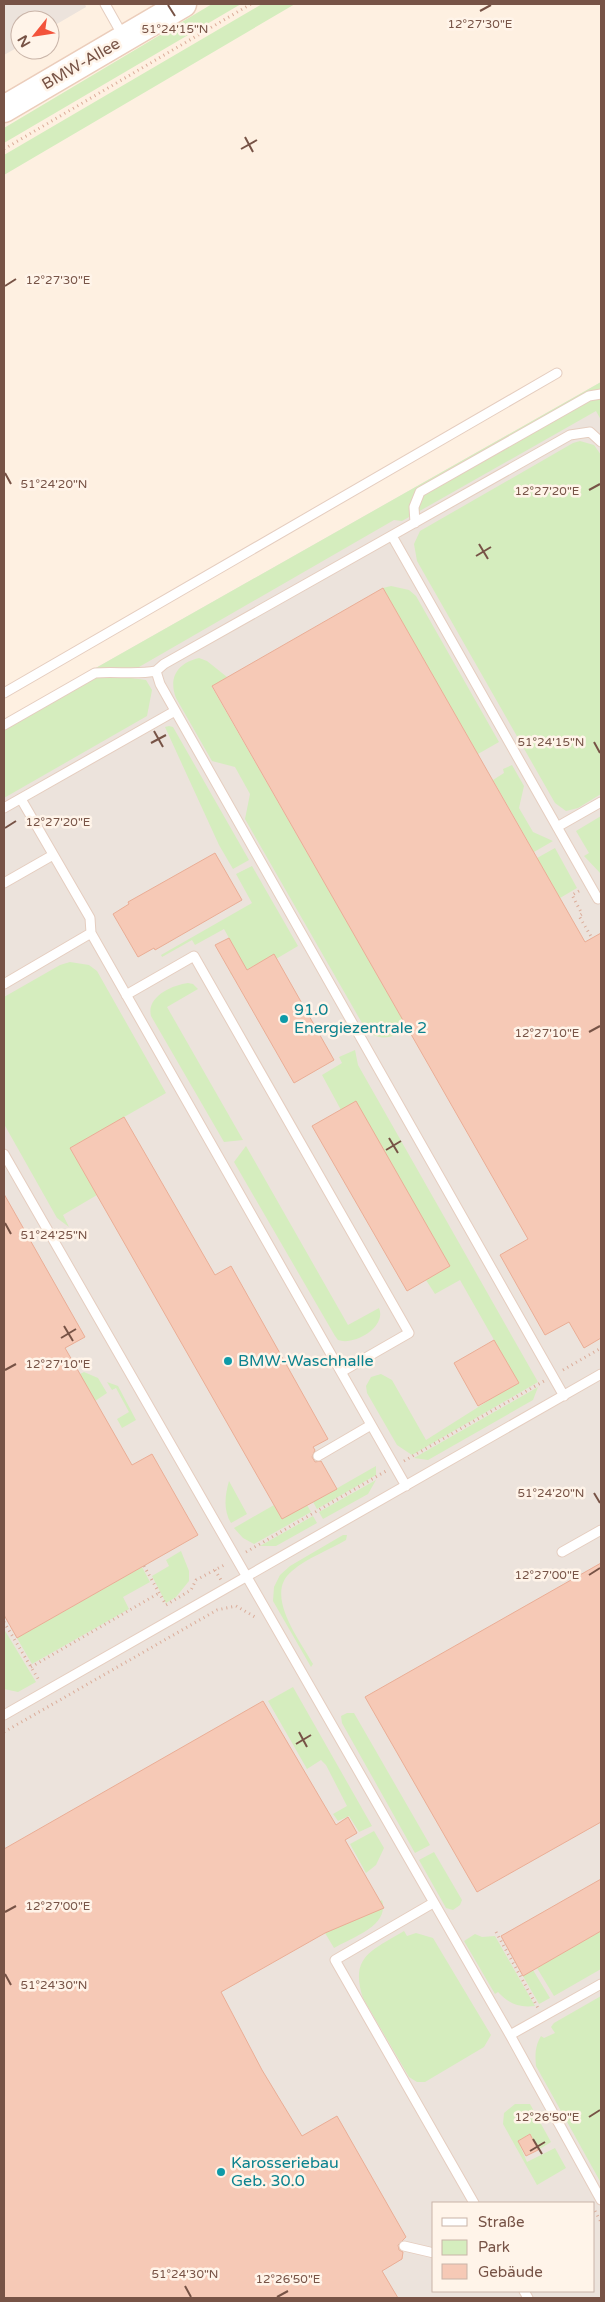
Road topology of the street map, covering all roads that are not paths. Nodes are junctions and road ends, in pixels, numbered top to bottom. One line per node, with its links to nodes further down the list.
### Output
1 (105, 4): 3 (lane)
2 (183, 4): 3 (main road, BMW-Allee)
3 (125, 38): 4 (main road, BMW-Allee)
4 (4, 109)
5 (557, 373): 11 (lane)
6 (601, 394): 8 (lane)
7 (601, 442): 8 (lane)
8 (415, 523): 9 (lane)
9 (392, 536): 10 (lane); 17 (lane)
10 (156, 671): 12 (lane); 13 (lane)
11 (4, 693)
12 (175, 711): 14 (lane); 27 (lane)
13 (4, 725)
14 (21, 799): 16 (lane); 18 (lane)
15 (601, 802): 17 (lane)
16 (4, 808)
17 (557, 827): 20 (lane)
18 (53, 855): 19 (lane); 21 (lane)
19 (4, 883)
20 (598, 899)
21 (91, 933): 22 (lane); 23 (lane)
22 (4, 984)
23 (126, 995): 25 (lane); 25 (lane)
24 (4, 1154): 33 (lane)
25 (341, 1372): 28 (lane)
26 (601, 1374): 27 (lane)
27 (564, 1396): 30 (lane)
28 (372, 1425): 29 (lane); 30 (lane)
29 (318, 1456)
30 (406, 1486): 33 (lane)
31 (601, 1530): 32 (lane)
32 (562, 1552)
33 (246, 1577): 34 (lane); 35 (lane)
34 (4, 1715)
35 (433, 1903): 37 (lane); 39 (lane)
36 (601, 1984): 37 (lane)
37 (510, 2036): 38 (lane)
38 (601, 2200)
39 (473, 2202)
40 (404, 2246): 41 (lane)
41 (432, 2253)

